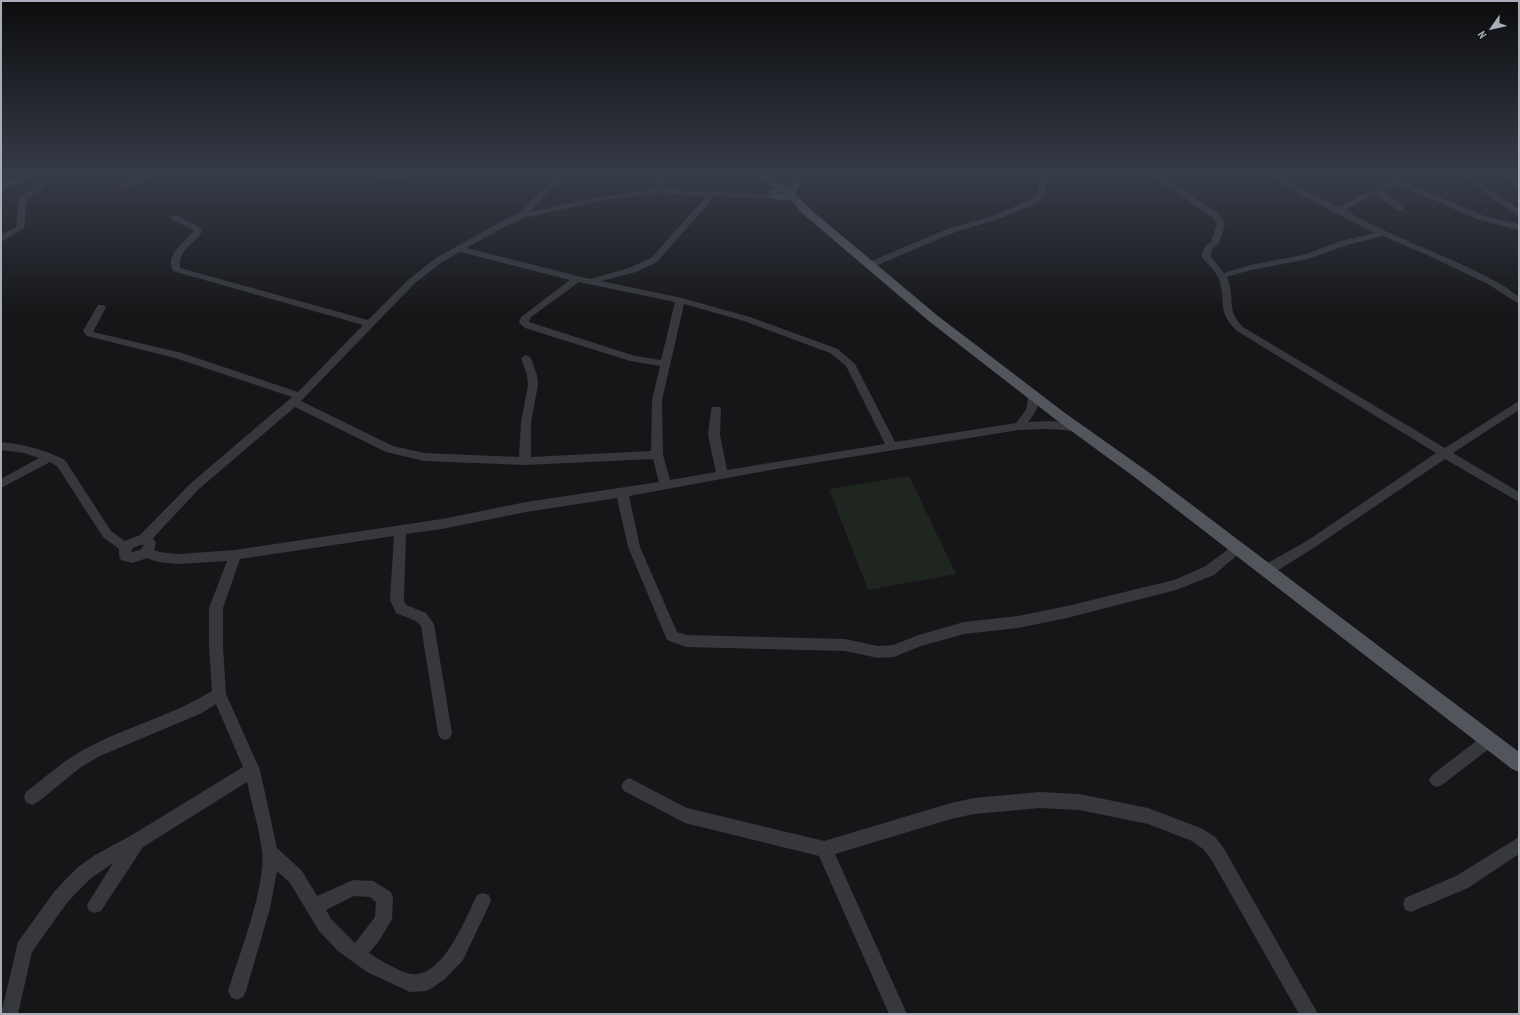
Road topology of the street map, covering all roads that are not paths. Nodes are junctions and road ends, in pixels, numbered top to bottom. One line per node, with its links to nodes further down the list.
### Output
1 (21, 223): 12 (street)
2 (186, 223): 23 (street)
3 (504, 223): 13 (street)
4 (687, 223): 15 (street)
5 (821, 223): 14 (main road)
6 (979, 223): 14 (street)
7 (1221, 223): 16 (street)
8 (1363, 223): 11 (street)
9 (1502, 223): 10 (street)
10 (1519, 228)
11 (1382, 234): 16 (street); 21 (street)
12 (1, 238)
13 (458, 249): 17 (street); 23 (street)
14 (871, 266): 26 (main road)
15 (616, 276): 18 (street); 19 (street)
16 (1222, 276): 38 (street)
17 (577, 279): 18 (street); 25 (street)
18 (589, 281): 19 (street)
19 (609, 285): 20 (street)
20 (680, 300): 25 (street); 37 (street)
21 (1519, 301)
22 (101, 307): 27 (street)
23 (370, 324): 27 (street)
24 (526, 358): 41 (street)
25 (665, 364): 39 (street)
26 (1032, 395): 28 (main road); 31 (street)
27 (296, 399): 41 (street); 48 (street)
28 (1047, 406): 31 (street); 32 (main road)
29 (1519, 406): 38 (street)
30 (716, 410): 42 (street)
31 (1031, 411): 33 (street); 34 (street)
32 (1060, 416): 33 (street); 35 (main road)
33 (1048, 425): 34 (street); 35 (street)
34 (1020, 426): 37 (street)
35 (1076, 427): 50 (main road)
36 (1, 446): 40 (street)
37 (892, 447): 42 (street)
38 (1445, 453): 46 (street); 53 (street)
39 (657, 455): 41 (street); 44 (street)
40 (50, 457): 43 (street); 49 (street)
41 (525, 461)
42 (722, 475): 44 (street)
43 (1, 484)
44 (666, 485): 45 (street)
45 (622, 493): 47 (street); 50 (street)
46 (1519, 498)
47 (400, 530): 52 (street); 55 (street)
48 (144, 540): 49 (street); 51 (street)
49 (126, 548): 51 (street)
50 (1238, 548): 53 (main road)
51 (146, 552): 52 (street)
52 (235, 555): 54 (street)
53 (1267, 570): 56 (main road)
54 (220, 694): 58 (street); 61 (street)
55 (445, 733)
56 (1489, 740): 57 (main road); 59 (street)
57 (1519, 763)
58 (252, 770): 62 (street); 65 (street)
59 (1437, 780)
60 (629, 786): 64 (street)
61 (32, 798)
62 (138, 841): 68 (street); 72 (street)
63 (1519, 845): 67 (street)
64 (824, 849): 73 (street); 74 (street)
65 (270, 852): 69 (street); 71 (street)
66 (483, 901): 70 (street)
67 (1411, 904)
68 (95, 905)
69 (314, 907): 70 (street); 70 (street)
70 (357, 954)
71 (237, 991)
72 (9, 1014)
73 (898, 1014)
74 (1309, 1014)

